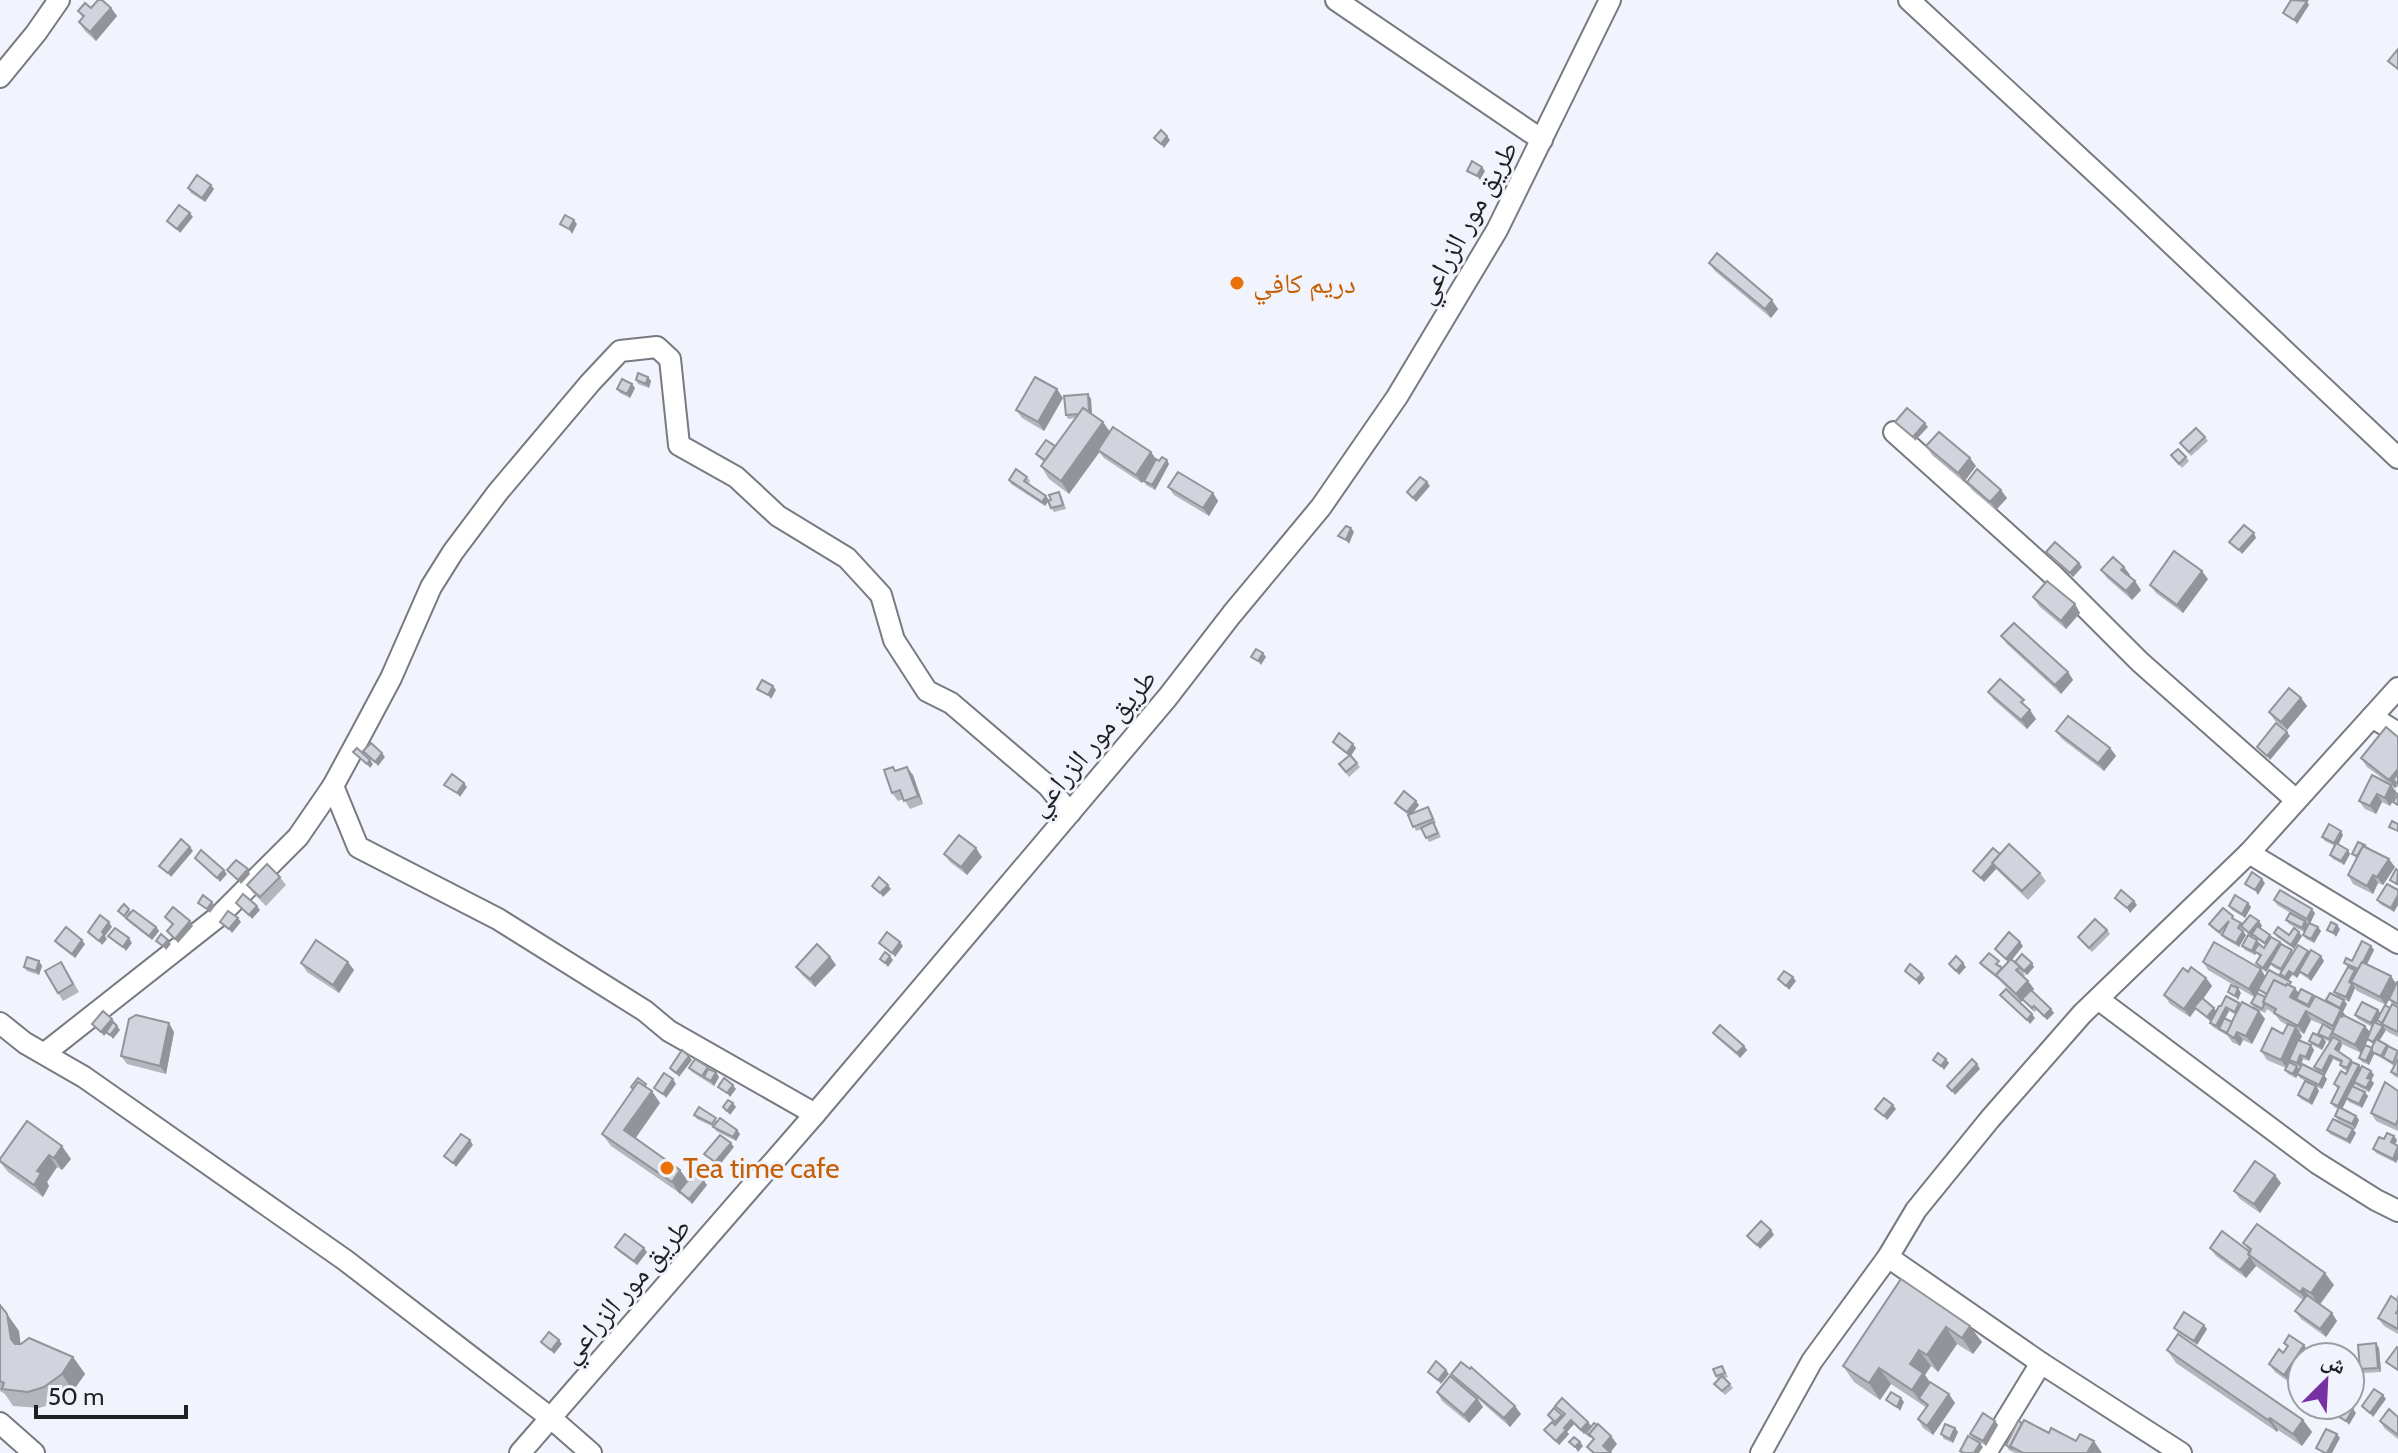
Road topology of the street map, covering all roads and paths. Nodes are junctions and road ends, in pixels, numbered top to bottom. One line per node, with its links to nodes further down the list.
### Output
1 (59, 0): 5 (street)
2 (1336, 0): 6 (street)
3 (1610, 0): 6 (street, طريق مور الزراعي)
4 (1909, 0): 8 (street)
5 (0, 77)
6 (1542, 140): 14 (street, طريق مور الزراعي)
7 (1894, 432): 13 (street)
8 (2398, 458)
9 (2398, 688): 10 (street)
10 (2372, 717): 11 (street); 13 (street)
11 (2398, 733)
12 (333, 786): 14 (street); 19 (street); 20 (street)
13 (2296, 800): 15 (street)
14 (1070, 813): 20 (street, طريق مور الزراعي)
15 (2249, 853): 16 (street); 17 (street)
16 (2398, 943)
17 (2098, 999): 21 (street); 22 (street)
18 (0, 1023): 19 (street)
19 (45, 1053): 24 (street)
20 (815, 1114): 24 (street, طريق مور الزراعي)
21 (2398, 1211)
22 (1888, 1257): 23 (street); 30 (street)
23 (2041, 1363): 26 (street); 31 (street)
24 (552, 1419): 28 (street, طريق مور الزراعي); 29 (street)
25 (0, 1423): 27 (street)
26 (2168, 1449)
27 (34, 1453)
28 (520, 1453)
29 (591, 1453)
30 (1761, 1453)
31 (1986, 1453)

